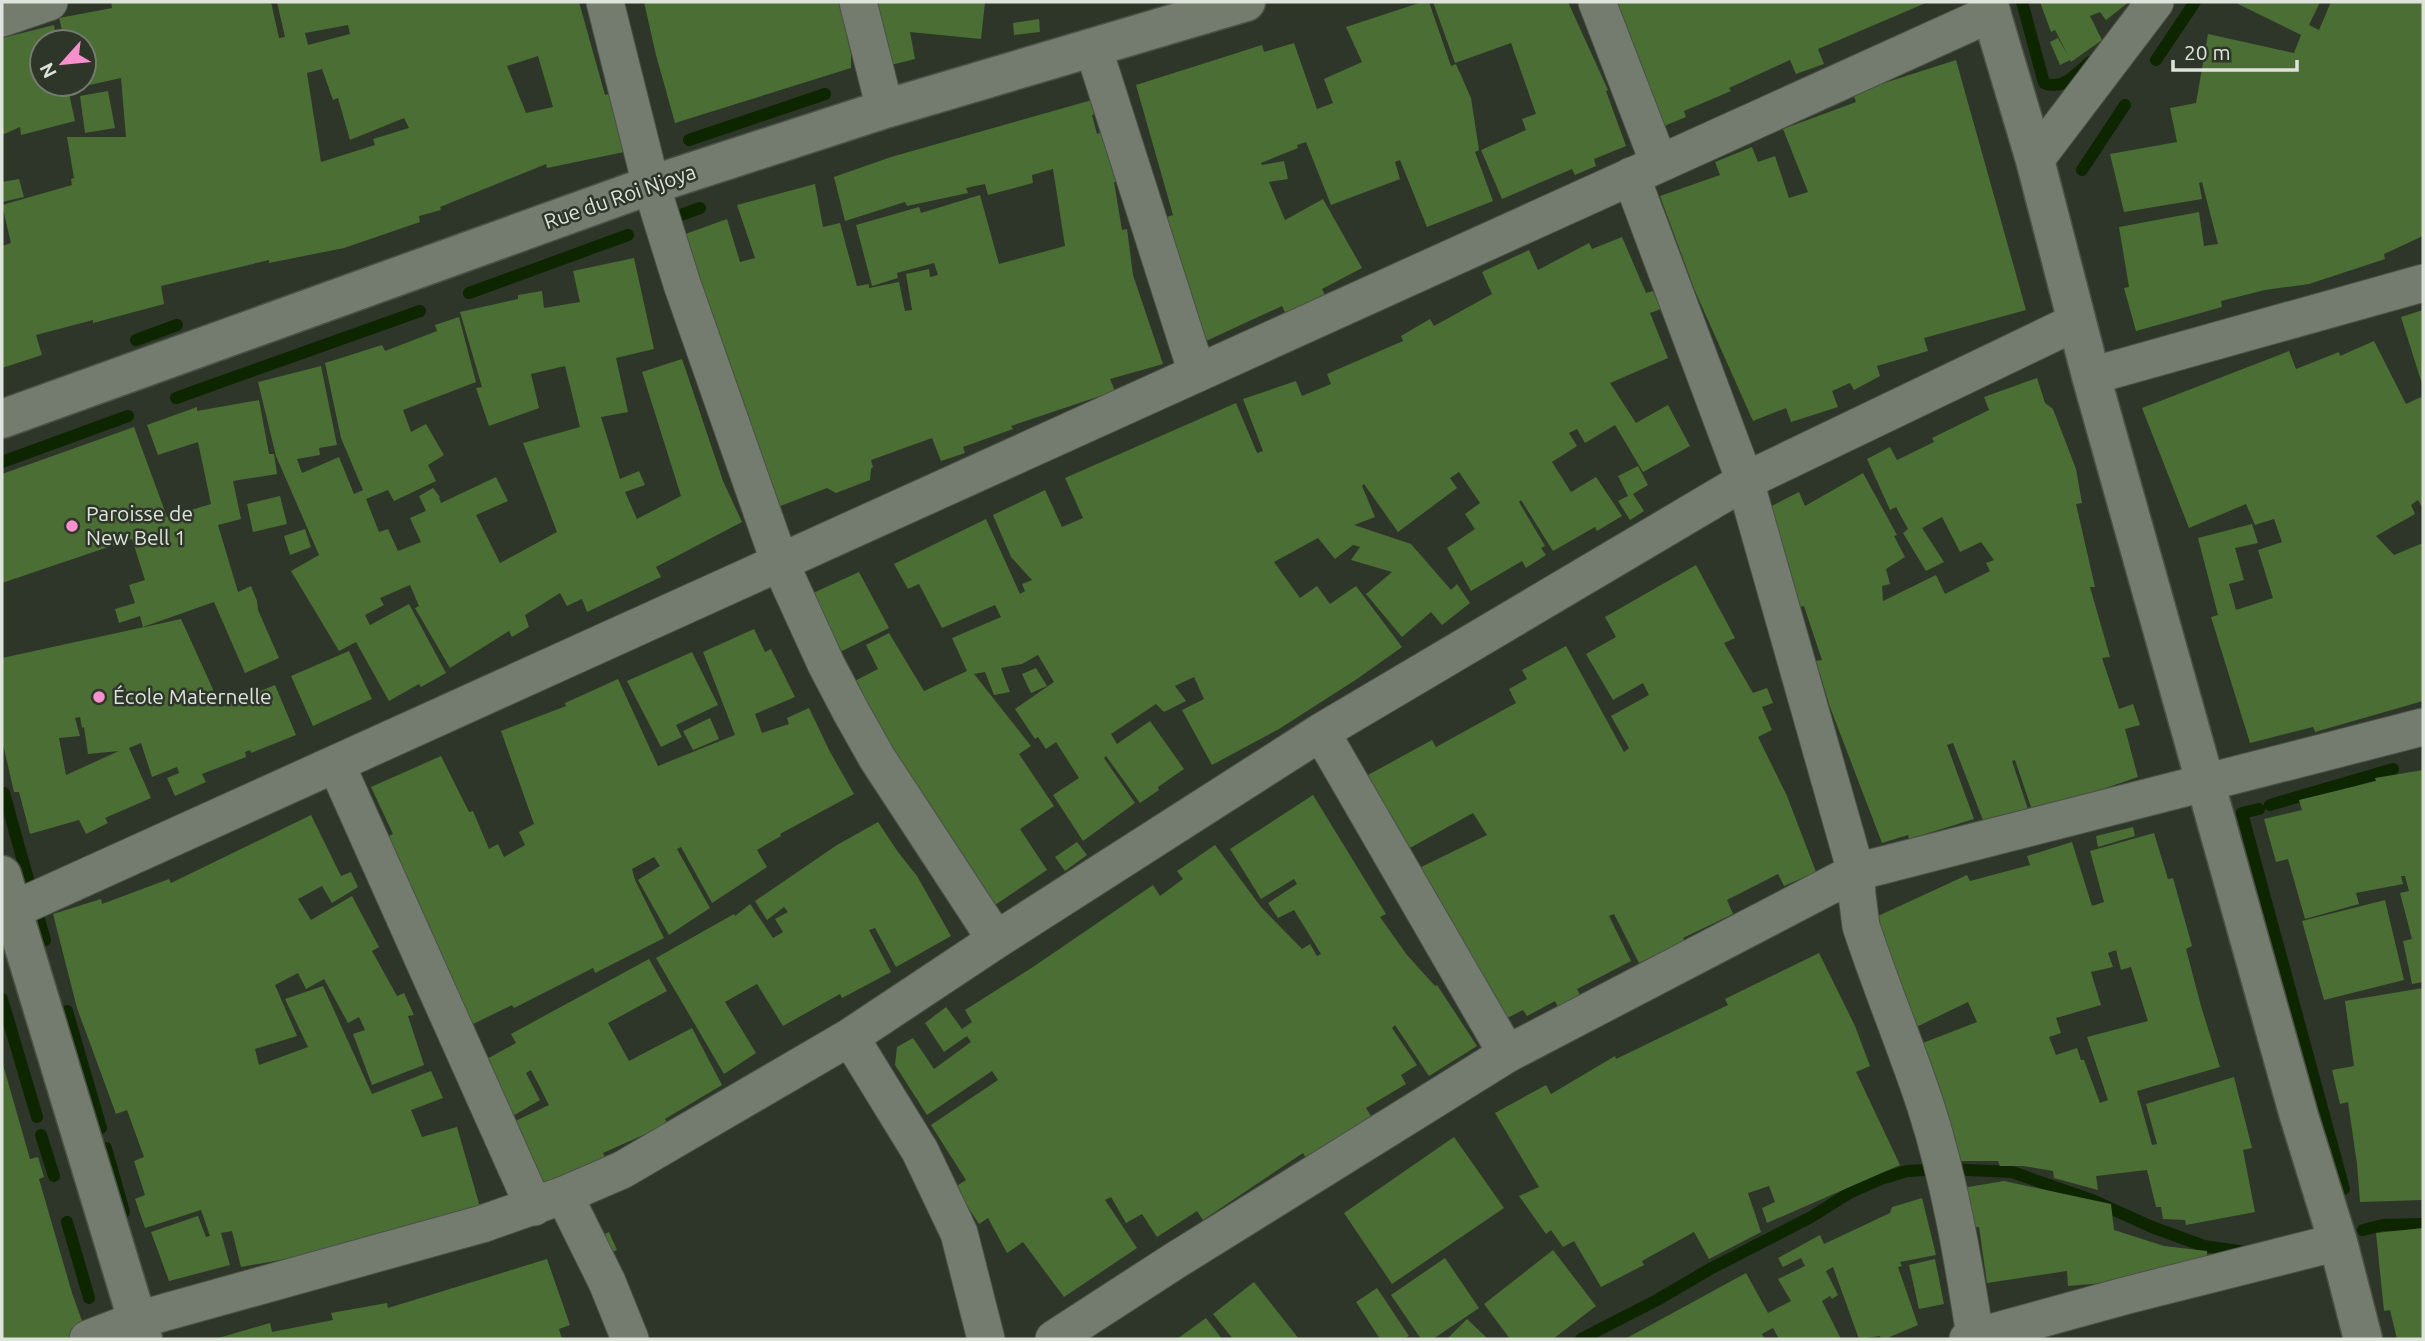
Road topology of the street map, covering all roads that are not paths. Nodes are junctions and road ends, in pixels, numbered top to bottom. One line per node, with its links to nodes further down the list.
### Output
1 (49, 2): 8 (street)
2 (605, 2): 13 (street)
3 (858, 2): 10 (street)
4 (1246, 2): 9 (main road, Rue du Roi Njoya)
5 (1597, 2): 12 (street)
6 (2155, 2): 11 (street)
7 (1990, 7): 11 (main road); 12 (street)
8 (2, 18)
9 (1093, 47): 10 (main road, Rue du Roi Njoya); 16 (street)
10 (885, 109): 13 (main road, Rue du Roi Njoya)
11 (2035, 160): 15 (main road)
12 (1645, 170): 16 (street); 19 (street)
13 (651, 185): 18 (main road, Rue du Roi Njoya); 20 (street)
14 (2423, 283): 17 (street)
15 (2076, 322): 17 (main road); 19 (street)
16 (1197, 373): 20 (street)
17 (2091, 376): 24 (main road)
18 (2, 419)
19 (1745, 481): 22 (street); 25 (street)
20 (779, 563): 23 (street); 28 (street)
21 (2423, 727): 24 (street)
22 (1321, 732): 28 (street); 30 (street)
23 (336, 764): 27 (street); 31 (street)
24 (2207, 783): 25 (street); 32 (main road)
25 (1856, 872): 30 (street); 34 (street)
26 (2, 875): 27 (main road)
27 (7, 913): 33 (main road)
28 (996, 940): 29 (street)
29 (850, 1037): 31 (street); 37 (street)
30 (1507, 1054): 38 (street)
31 (549, 1201): 33 (street); 36 (street)
32 (2338, 1242): 34 (street); 39 (main road)
33 (140, 1330): 35 (street)
34 (1971, 1338)
35 (88, 1339)
36 (630, 1339)
37 (986, 1339)
38 (1054, 1339)
39 (2363, 1339)

